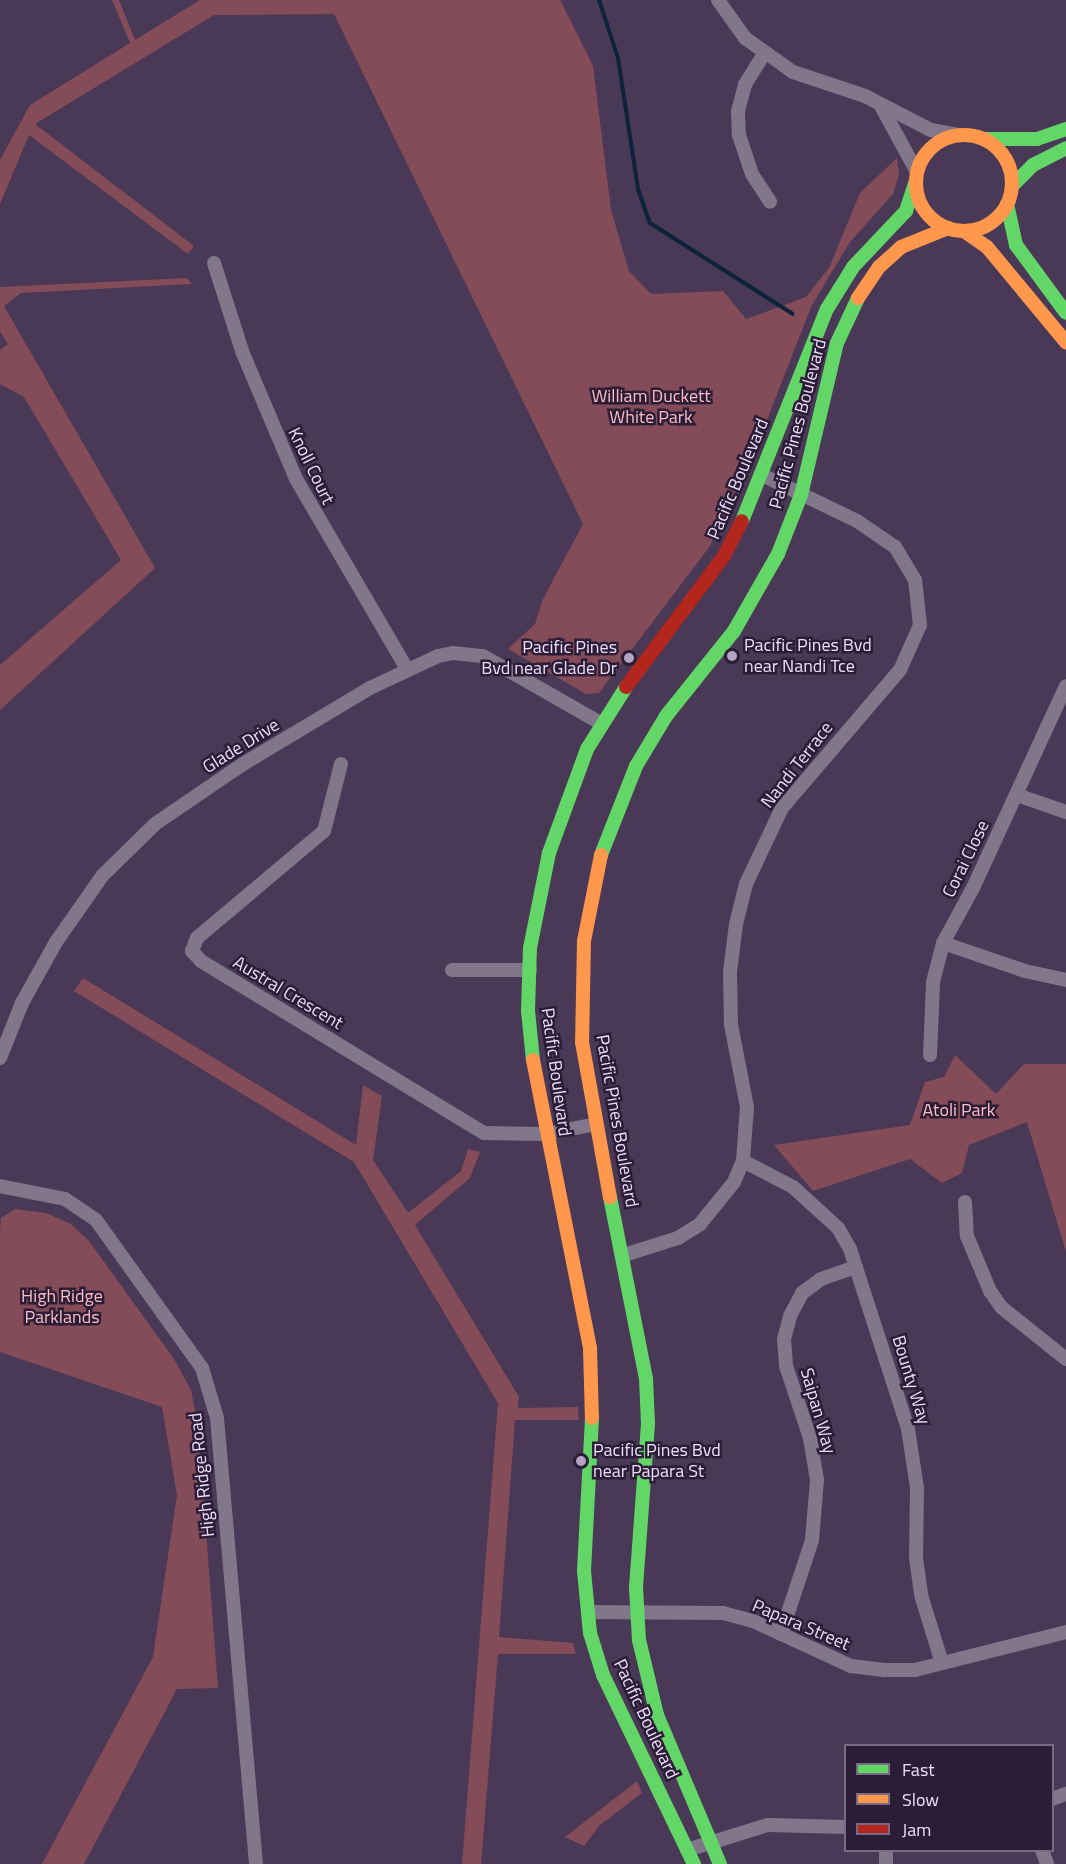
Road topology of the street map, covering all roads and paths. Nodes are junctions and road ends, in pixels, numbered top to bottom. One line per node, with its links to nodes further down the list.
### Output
1 (718, 0): 2 (street)
2 (764, 54): 3 (street); 10 (street)
3 (880, 105): 5 (street); 8 (street)
4 (1066, 129): 6 (main road)
5 (960, 135): 6 (main road); 8 (main road)
6 (983, 139): 9 (main road)
7 (1066, 148): 9 (main road)
8 (916, 177): 12 (main road); 17 (main road, Pacific Boulevard)
9 (1012, 186): 11 (main road)
10 (770, 202)
11 (1007, 204): 13 (main road); 15 (main road)
12 (948, 228): 13 (main road); 18 (main road, Pacific Pines Boulevard)
13 (964, 231): 16 (main road)
14 (214, 263): 19 (street, Knoll Court)
15 (1066, 313)
16 (1066, 342)
17 (762, 475): 18 (street, Nandi Terrace); 21 (main road, Pacific Boulevard)
18 (801, 495): 31 (main road, Pacific Pines Boulevard); 33 (street, Nandi Terrace)
19 (407, 669): 21 (street, Glade Drive); 30 (street, Glade Drive)
20 (1066, 686): 23 (street, Corai Close)
21 (602, 724): 27 (main road, Pacific Boulevard)
22 (341, 764): 32 (street, Austral Crescent)
23 (1017, 795): 24 (street); 25 (street, Corai Close)
24 (1066, 812)
25 (943, 943): 28 (street); 29 (street, Corai Close)
26 (452, 970): 27 (street)
27 (530, 970): 32 (main road, Pacific Boulevard)
28 (1066, 980)
29 (930, 1055)
30 (0, 1058)
31 (596, 1124): 32 (street, Austral Crescent); 36 (main road, Pacific Pines Boulevard)
32 (546, 1134): 39 (main road, Pacific Boulevard)
33 (743, 1161): 36 (street, Nandi Terrace); 37 (street, Bounty Way)
34 (0, 1186): 47 (street, High Ridge Road)
35 (965, 1202): 38 (street)
36 (624, 1255): 40 (main road, Pacific Pines Boulevard)
37 (856, 1268): 42 (street, Saipan Way); 43 (street, Bounty Way)
38 (1066, 1359)
39 (588, 1612): 40 (street, Papara Street); 46 (main road, Pacific Boulevard)
40 (637, 1613): 42 (street, Papara Street); 45 (main road, Pacific Pines Boulevard)
41 (1066, 1632): 43 (street, Papara Street)
42 (781, 1634): 43 (street, Papara Street)
43 (942, 1663)
44 (844, 1827): 45 (street)
45 (710, 1841): 46 (street); 49 (main road, Pacific Pines Boulevard)
46 (687, 1850): 48 (main road, Pacific Boulevard)
47 (256, 1864)
48 (694, 1864)
49 (720, 1864)

